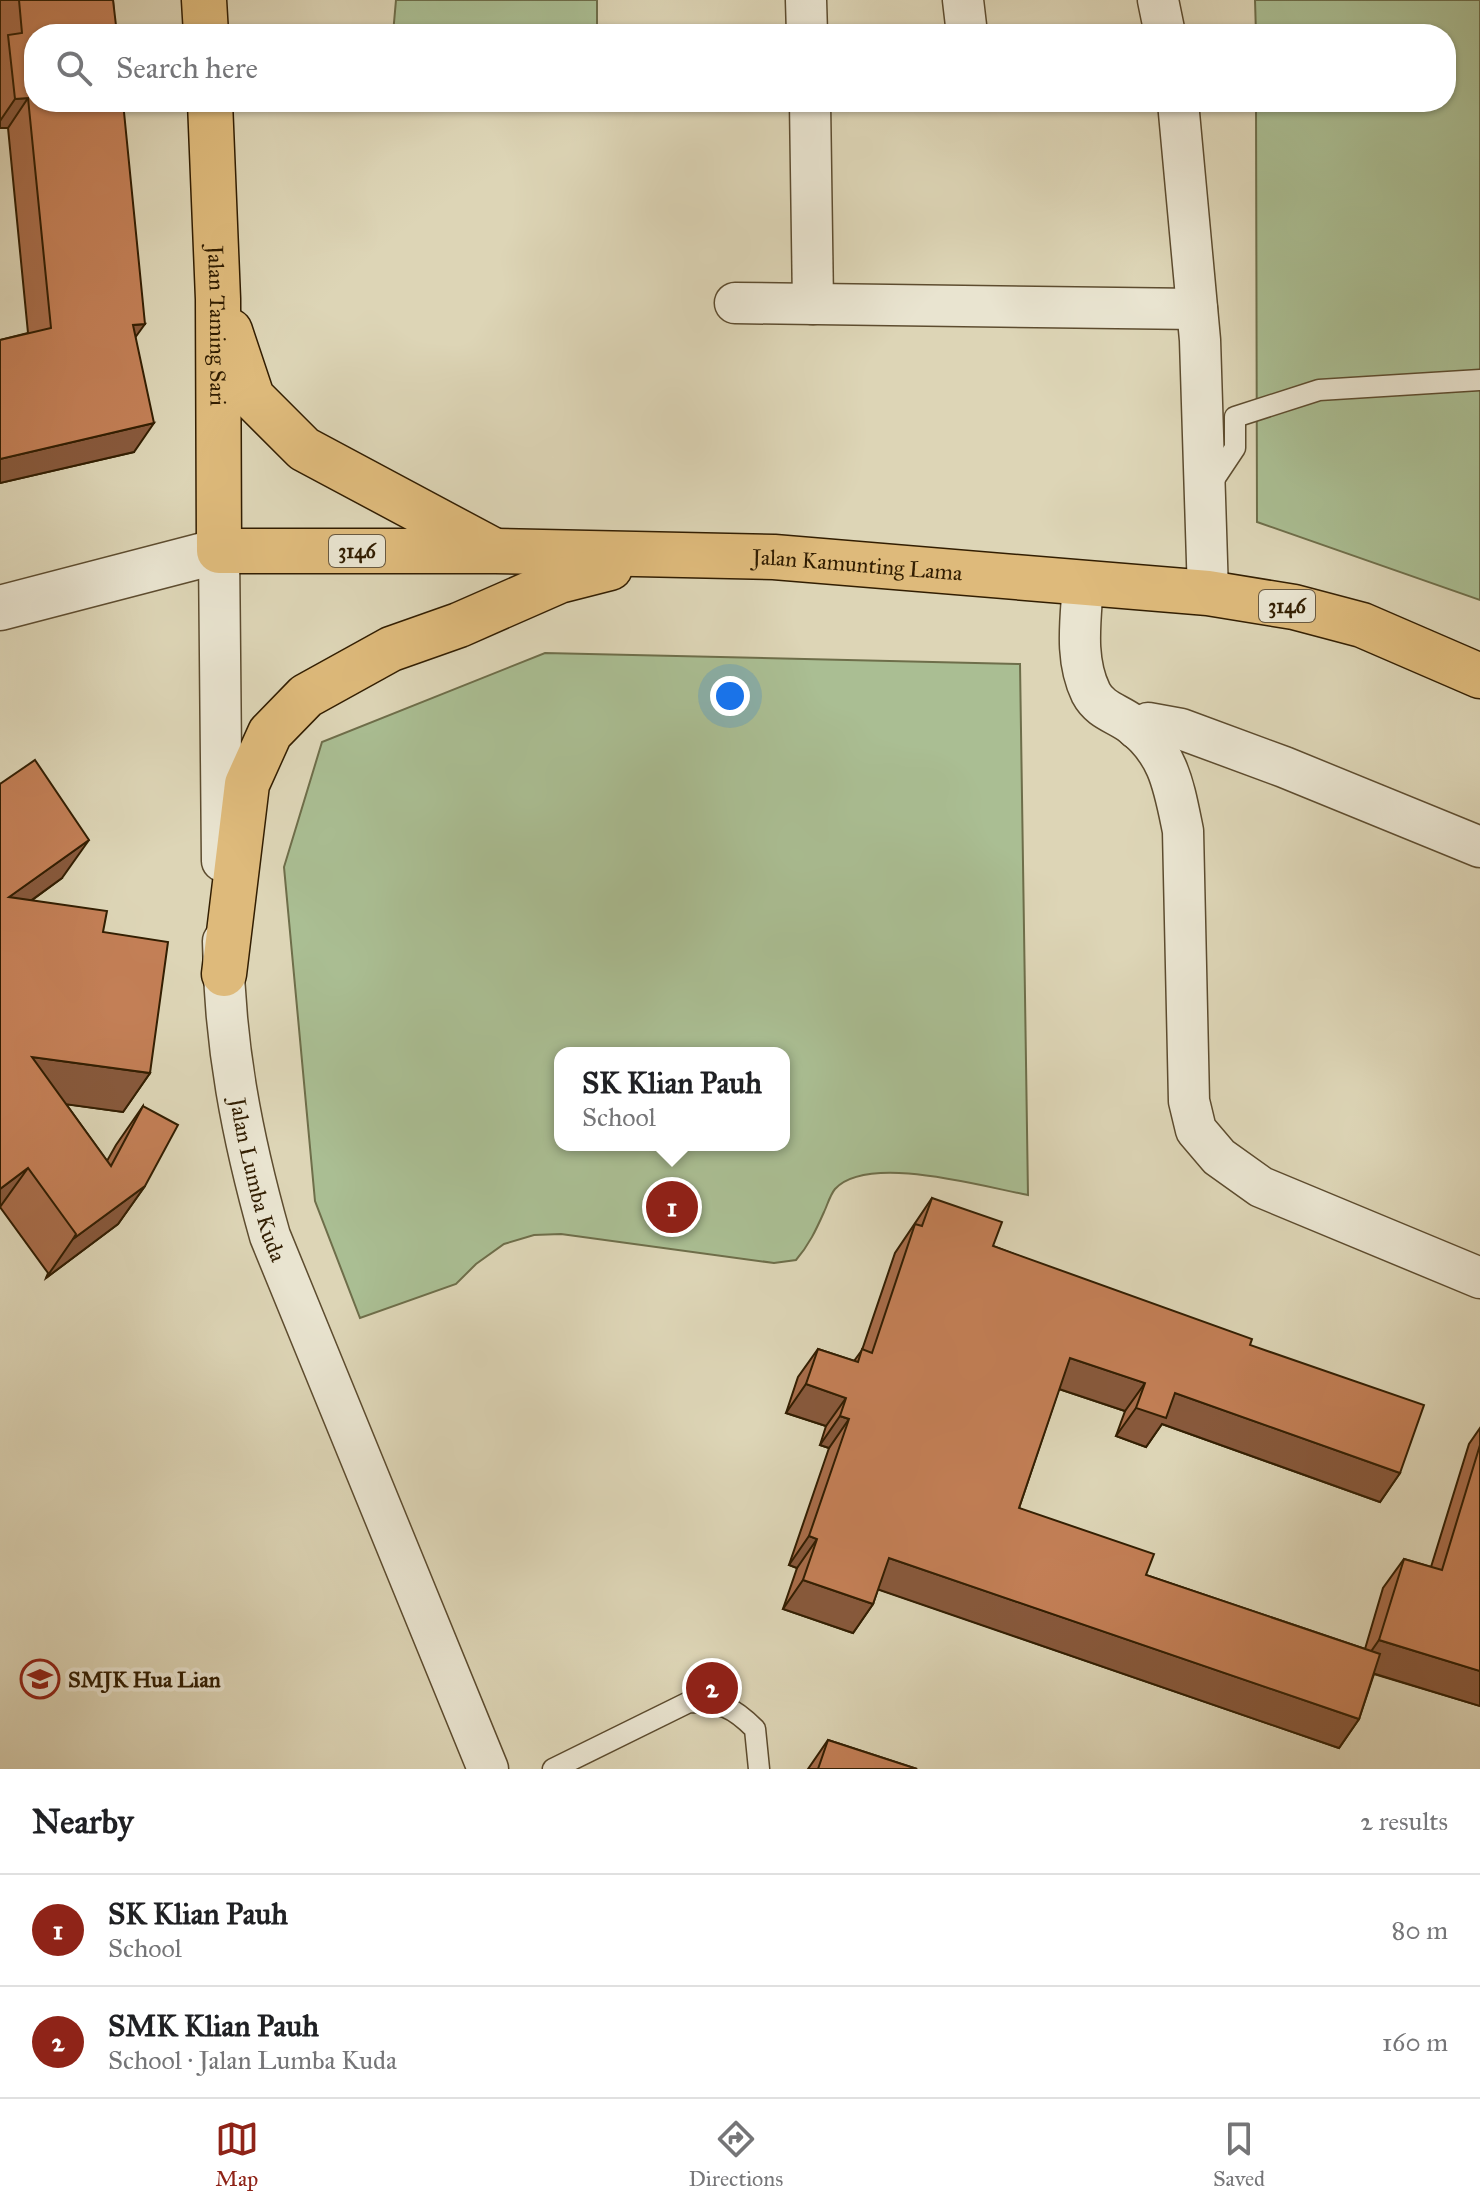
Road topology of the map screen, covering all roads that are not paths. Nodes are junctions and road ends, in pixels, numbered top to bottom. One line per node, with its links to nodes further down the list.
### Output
1 (204, 0): 5 (main road)
2 (806, 0): 6 (street)
3 (963, 0): 7 (street)
4 (1158, 0): 8 (street)
5 (205, 24)
6 (807, 24)
7 (966, 24)
8 (1163, 24)
9 (210, 112): 12 (main road, Jalan Taming Sari)
10 (810, 112): 14 (street)
11 (1179, 112): 15 (street)
12 (218, 299): 18 (main road, Jalan Taming Sari); 19 (main road)
13 (735, 303): 14 (street)
14 (813, 304): 15 (street)
15 (1197, 309): 17 (street)
16 (1480, 380): 17 (lane)
17 (1205, 493): 22 (street)
18 (219, 551): 19 (main road, Jalan Kamunting Lama / 3146); 23 (street); 27 (street, Jalan Lumba Kuda)
19 (495, 551): 20 (main road, Jalan Kamunting Lama / 3146)
20 (655, 556): 21 (main road, Jalan Kamunting Lama / 3146); 27 (main road)
21 (1083, 582): 22 (main road, Jalan Kamunting Lama / 3146); 25 (street)
22 (1208, 593): 24 (main road, Jalan Kamunting Lama / 3146)
23 (0, 608)
24 (1480, 676)
25 (1137, 729): 26 (street); 28 (street)
26 (1480, 847)
27 (224, 974): 29 (street, Jalan Lumba Kuda)
28 (1480, 1278)
29 (488, 1769)
30 (553, 1769): 31 (lane)
31 (759, 1769)

